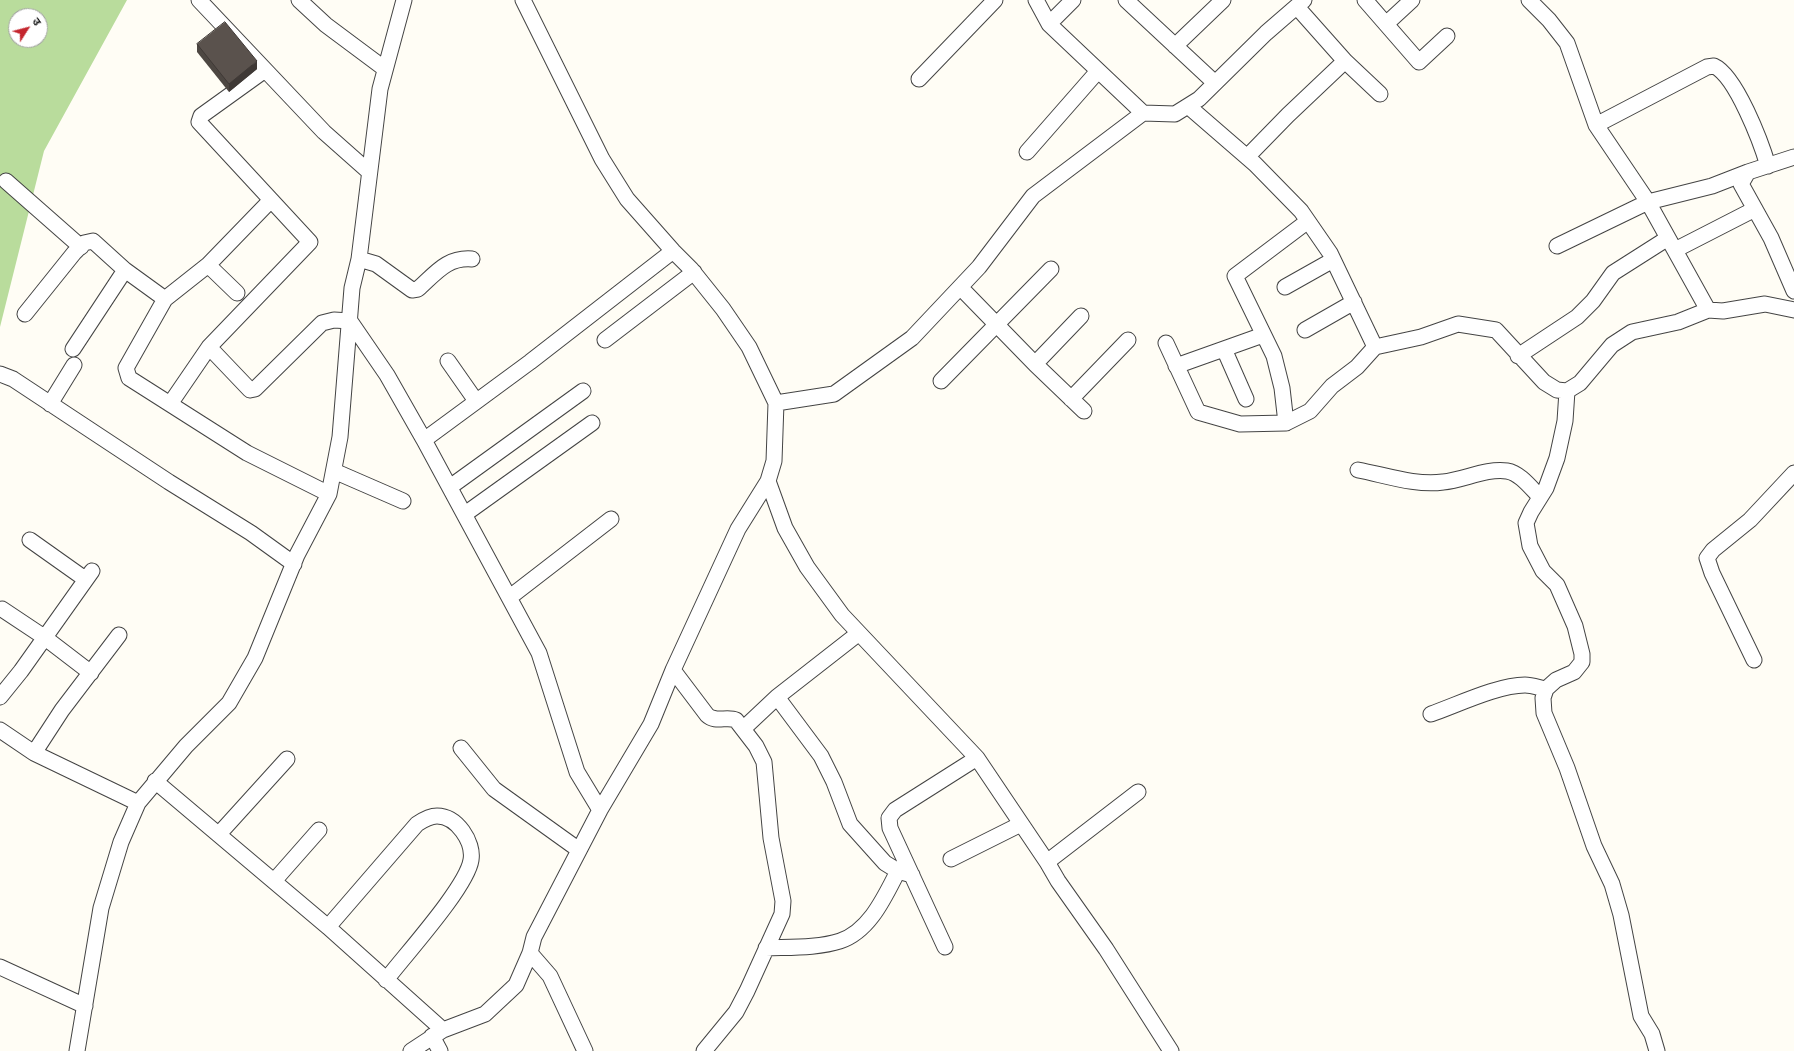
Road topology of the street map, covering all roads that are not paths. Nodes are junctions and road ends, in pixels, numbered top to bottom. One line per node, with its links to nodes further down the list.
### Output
1 (199, 0): 20 (street)
2 (299, 0): 19 (street)
3 (404, 0): 19 (street)
4 (523, 0): 42 (street)
5 (996, 0): 22 (street)
6 (1036, 0): 14 (street)
7 (1073, 0): 14 (street)
8 (1223, 0): 17 (street)
9 (1365, 0): 15 (street)
10 (1412, 0): 15 (street)
11 (1529, 0): 27 (street)
12 (1128, 1): 17 (street)
13 (1301, 3): 18 (street); 23 (street)
14 (1049, 24): 21 (street)
15 (1386, 24): 16 (street)
16 (1447, 36)
17 (1175, 46): 23 (street)
18 (1345, 61): 24 (street); 29 (street)
19 (385, 69): 32 (street)
20 (265, 70): 32 (street); 35 (street)
21 (1098, 71): 26 (street); 28 (street)
22 (919, 79)
23 (1215, 83): 25 (street)
24 (1380, 94)
25 (1188, 106): 26 (street); 29 (street)
26 (1143, 113): 50 (street)
27 (1596, 124): 31 (street); 36 (street)
28 (1027, 152)
29 (1247, 157): 38 (street)
30 (1794, 158): 31 (street)
31 (1768, 166): 33 (street)
32 (368, 171): 43 (street)
33 (1748, 172): 36 (street); 37 (street)
34 (6, 180): 41 (street)
35 (271, 200): 46 (street); 67 (street)
36 (1648, 202): 39 (street); 40 (street)
37 (1755, 209): 39 (street); 52 (street)
38 (1308, 221): 45 (street); 63 (street)
39 (1671, 244): 56 (street); 71 (street)
40 (1557, 246)
41 (80, 247): 48 (street); 58 (street)
42 (673, 251): 49 (street); 82 (street)
43 (359, 259): 44 (street); 60 (street)
44 (472, 259)
45 (1333, 260): 51 (street); 55 (street)
46 (208, 265): 53 (street); 54 (street)
47 (1051, 269): 61 (street)
48 (125, 270): 54 (street); 69 (street)
49 (694, 272): 64 (street); 83 (street)
50 (960, 287): 61 (street); 83 (street)
51 (1286, 287)
52 (1794, 292)
53 (237, 293)
54 (165, 299): 85 (street)
55 (1354, 302): 62 (street); 68 (street)
56 (1708, 310): 57 (street); 78 (street)
57 (1794, 310)
58 (25, 314)
59 (1081, 316): 73 (street)
60 (350, 321): 67 (street); 89 (street); 91 (street)
61 (997, 325): 73 (street); 77 (street)
62 (1305, 330)
63 (1263, 335): 70 (street); 87 (street)
64 (605, 340)
65 (1128, 340): 80 (street)
66 (1166, 343): 75 (street)
67 (209, 347): 85 (street)
68 (1375, 347): 71 (street); 87 (street)
69 (73, 348)
70 (1224, 348): 75 (street); 81 (street)
71 (1518, 356): 78 (street)
72 (448, 361): 82 (street)
73 (1035, 364): 80 (street)
74 (74, 365): 84 (street)
75 (1176, 366): 87 (street)
76 (7, 377): 84 (street)
77 (941, 381)
78 (1566, 390): 96 (street)
79 (583, 391): 94 (street)
80 (1071, 399): 86 (street)
81 (1246, 399)
82 (476, 401): 89 (street)
83 (776, 403): 93 (street)
84 (50, 404): 101 (street)
85 (170, 404): 95 (street)
86 (1084, 411)
87 (1286, 423)
88 (592, 424): 98 (street)
89 (424, 440): 94 (street)
90 (1358, 470): 96 (street)
91 (334, 471): 95 (street); 97 (street)
92 (1794, 473): 107 (street)
93 (768, 481): 104 (street); 108 (street)
94 (450, 487): 98 (street)
95 (329, 494): 101 (street)
96 (1540, 497): 110 (street)
97 (403, 501)
98 (465, 514): 102 (street)
99 (611, 519): 102 (street)
100 (30, 540): 106 (street)
101 (294, 564): 120 (street)
102 (510, 597): 123 (street)
103 (2, 609): 106 (street)
104 (859, 634): 112 (street); 118 (street)
105 (119, 635): 109 (street)
106 (44, 637): 109 (street); 111 (street)
107 (1754, 660)
108 (673, 670): 114 (street); 123 (street)
109 (91, 673): 117 (street)
110 (1546, 689): 113 (street); 147 (street)
111 (0, 696)
112 (778, 697): 114 (street); 130 (street)
113 (1432, 714)
114 (743, 729): 135 (street)
115 (0, 730): 117 (street)
116 (461, 748): 127 (street)
117 (34, 753): 122 (street)
118 (977, 758): 124 (street); 131 (street)
119 (287, 759): 126 (street)
120 (155, 781): 122 (street); 126 (street)
121 (1138, 792): 129 (street)
122 (138, 802): 139 (street)
123 (600, 810): 127 (street)
124 (1021, 824): 128 (street); 129 (street)
125 (319, 830): 132 (street)
126 (219, 834): 132 (street)
127 (579, 850): 136 (street)
128 (951, 859)
129 (1047, 862): 146 (street)
130 (898, 870): 131 (street); 135 (street)
131 (912, 875): 134 (street)
132 (274, 881): 133 (street)
133 (328, 926): 138 (street); 138 (street)
134 (945, 947)
135 (766, 948): 145 (street)
136 (530, 953): 140 (street); 144 (street)
137 (0, 967): 139 (street)
138 (386, 980): 140 (street)
139 (84, 1006): 141 (street)
140 (438, 1033): 142 (street); 143 (street)
141 (77, 1051)
142 (411, 1051)
143 (440, 1051)
144 (585, 1051)
145 (704, 1051)
146 (1171, 1051)
147 (1656, 1051)

